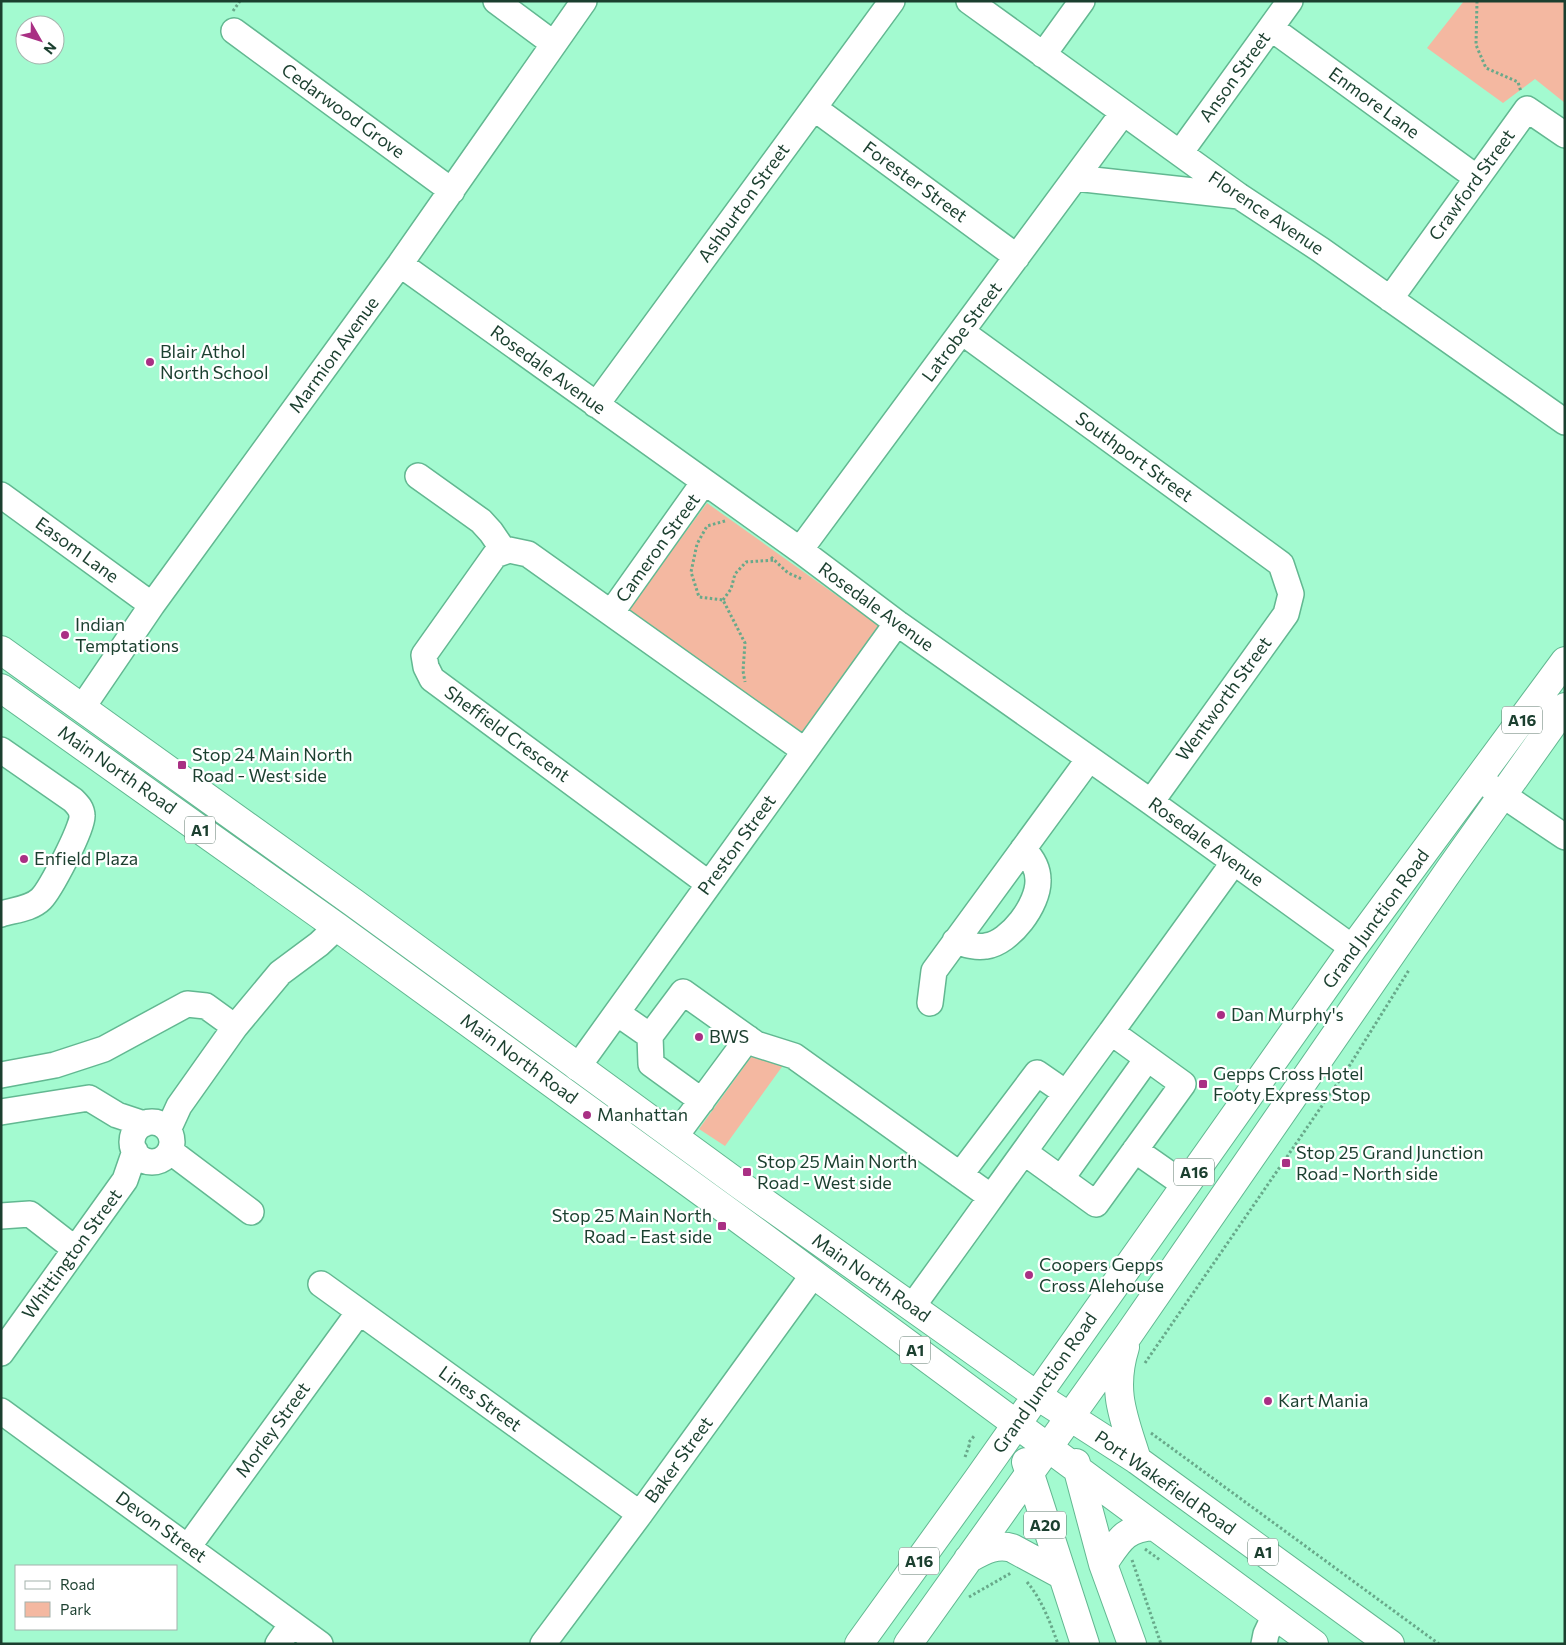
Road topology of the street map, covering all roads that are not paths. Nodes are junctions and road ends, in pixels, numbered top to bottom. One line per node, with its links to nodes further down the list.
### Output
1 (496, 1): 9 (street)
2 (584, 1): 9 (street, Marmion Avenue)
3 (892, 1): 11 (street, Ashburton Street)
4 (969, 1): 10 (street, Florence Avenue)
5 (1082, 1): 10 (street)
6 (1290, 1): 7 (street, Anson Street)
7 (1271, 28): 14 (street, Anson Street); 16 (street, Enmore Lane)
8 (234, 31): 17 (street, Cedarwood Grove)
9 (554, 44): 17 (street, Marmion Avenue)
10 (1043, 55): 12 (street, Florence Avenue)
11 (814, 108): 19 (street, Forester Street); 23 (street, Ashburton Street)
12 (1123, 113): 14 (street, Florence Avenue); 15 (street, Latrobe Street)
13 (1565, 136): 16 (street, Crawford Street)
14 (1180, 152): 18 (street, Florence Avenue)
15 (1075, 178): 18 (street); 19 (street, Latrobe Street)
16 (1477, 178): 21 (street, Crawford Street)
17 (452, 191): 20 (street, Marmion Avenue)
18 (1239, 196): 21 (street, Florence Avenue)
19 (1017, 257): 22 (street, Latrobe Street)
20 (400, 264): 23 (street, Rosedale Avenue); 31 (street, Marmion Avenue)
21 (1390, 299): 24 (street, Florence Avenue)
22 (962, 332): 29 (street, Latrobe Street); 30 (street, Southport Street)
23 (596, 405): 26 (street, Rosedale Avenue)
24 (1565, 422)
25 (418, 476): 28 (street)
26 (704, 482): 29 (street, Rosedale Avenue); 32 (street, Cameron Street)
27 (1, 495): 31 (street, Easom Lane)
28 (504, 551): 32 (street); 49 (street, Sheffield Crescent)
29 (789, 552): 33 (street, Rosedale Avenue)
30 (1291, 594): 45 (street, Wentworth Street)
31 (152, 605): 38 (street, Marmion Avenue)
32 (611, 614): 41 (street)
33 (897, 623): 41 (street, Preston Street); 42 (street, Rosedale Avenue)
34 (1, 650): 38 (highway, Main North Road / A1)
35 (1565, 661): 43 (highway, Grand Junction Road / A16)
36 (1, 688): 39 (highway, Main North Road / A1)
37 (1565, 707): 44 (highway, Grand Junction Road / A16)
38 (82, 708): 39 (highway); 50 (highway, Main North Road / A1)
39 (64, 733): 52 (highway, Main North Road / A1)
40 (1, 750): 51 (street)
41 (805, 750): 49 (street, Preston Street)
42 (1090, 759): 45 (street, Rosedale Avenue); 47 (street)
43 (1478, 779): 44 (street); 54 (highway, Grand Junction Road / A16)
44 (1502, 795): 46 (street); 55 (highway, Grand Junction Road / A16)
45 (1151, 802): 48 (street, Rosedale Avenue)
46 (1565, 837)
47 (1023, 849): 53 (street); 53 (street)
48 (1234, 862): 54 (street, Rosedale Avenue); 59 (street)
49 (710, 884): 57 (street, Preston Street)
50 (354, 904): 52 (highway); 63 (highway, Main North Road / A1)
51 (1, 914)
52 (337, 927): 58 (street); 65 (highway, Main North Road / A1)
53 (955, 941): 56 (street)
54 (1353, 948): 55 (highway); 75 (highway, Grand Junction Road / A16)
55 (1381, 968): 84 (highway, Grand Junction Road / A16)
56 (930, 1003)
57 (617, 1013): 60 (street); 63 (street, Preston Street)
58 (235, 1027): 64 (street); 70 (street)
59 (1111, 1032): 62 (street); 66 (street)
60 (650, 1036): 61 (street); 67 (street)
61 (748, 1038): 67 (street); 73 (street)
62 (1147, 1059): 71 (street); 74 (street)
63 (577, 1068): 65 (highway); 69 (highway, Main North Road / A1)
64 (1, 1074)
65 (562, 1090): 80 (highway, Main North Road / A1)
66 (1066, 1093): 72 (street); 73 (street)
67 (702, 1100): 69 (street)
68 (1, 1112): 70 (street)
69 (674, 1138): 82 (highway, Main North Road / A1)
70 (151, 1140): 77 (street); 79 (street, Whittington Street)
71 (1135, 1150): 74 (street); 75 (street)
72 (1024, 1152): 74 (street); 76 (street)
73 (960, 1175): 76 (street)
74 (1061, 1179)
75 (1185, 1185): 86 (highway, Grand Junction Road / A16)
76 (991, 1197): 82 (street)
77 (250, 1212)
78 (1, 1216): 79 (street)
79 (76, 1249): 85 (street, Whittington Street)
80 (814, 1275): 89 (highway, Main North Road / A1); 94 (street, Baker Street)
81 (321, 1284): 83 (street, Lines Street)
82 (912, 1307): 86 (highway, Main North Road / A1)
83 (359, 1312): 94 (street, Lines Street); 96 (street, Morley Street)
84 (1130, 1334): 88 (highway, Grand Junction Road / A16); 91 (highway)
85 (1, 1353)
86 (1036, 1395): 88 (highway, Port Wakefield Road / A1); 89 (highway, Grand Junction Road / A16)
87 (1, 1411): 96 (street, Devon Street)
88 (1070, 1417): 90 (highway, Grand Junction Road / A16); 91 (highway, Port Wakefield Road / A1); 92 (highway, A20)
89 (1016, 1424): 90 (highway, A1); 93 (highway, A20); 105 (highway, Grand Junction Road / A16)
90 (1048, 1448): 92 (highway, A1); 93 (highway, Grand Junction Road / A16)
91 (1137, 1460): 111 (highway, Port Wakefield Road / A1)
92 (1077, 1469): 95 (highway, A1); 98 (highway, A20)
93 (1029, 1474): 97 (highway, Grand Junction Road / A16); 99 (highway, A20)
94 (640, 1514): 104 (street, Baker Street)
95 (1154, 1526): 98 (highway); 100 (highway, A1)
96 (188, 1547): 101 (street, Devon Street)
97 (968, 1559): 99 (highway); 106 (highway, Grand Junction Road / A16)
98 (1103, 1564): 108 (highway, A20)
99 (1062, 1575): 107 (highway, A20)
100 (1275, 1615): 109 (street); 110 (highway, A1)
101 (292, 1624): 102 (street); 103 (street, Devon Street)
102 (278, 1644)
103 (320, 1644)
104 (543, 1644)
105 (859, 1644)
106 (908, 1644)
107 (1085, 1644)
108 (1132, 1644)
109 (1264, 1644)
110 (1314, 1644)
111 (1390, 1644)

